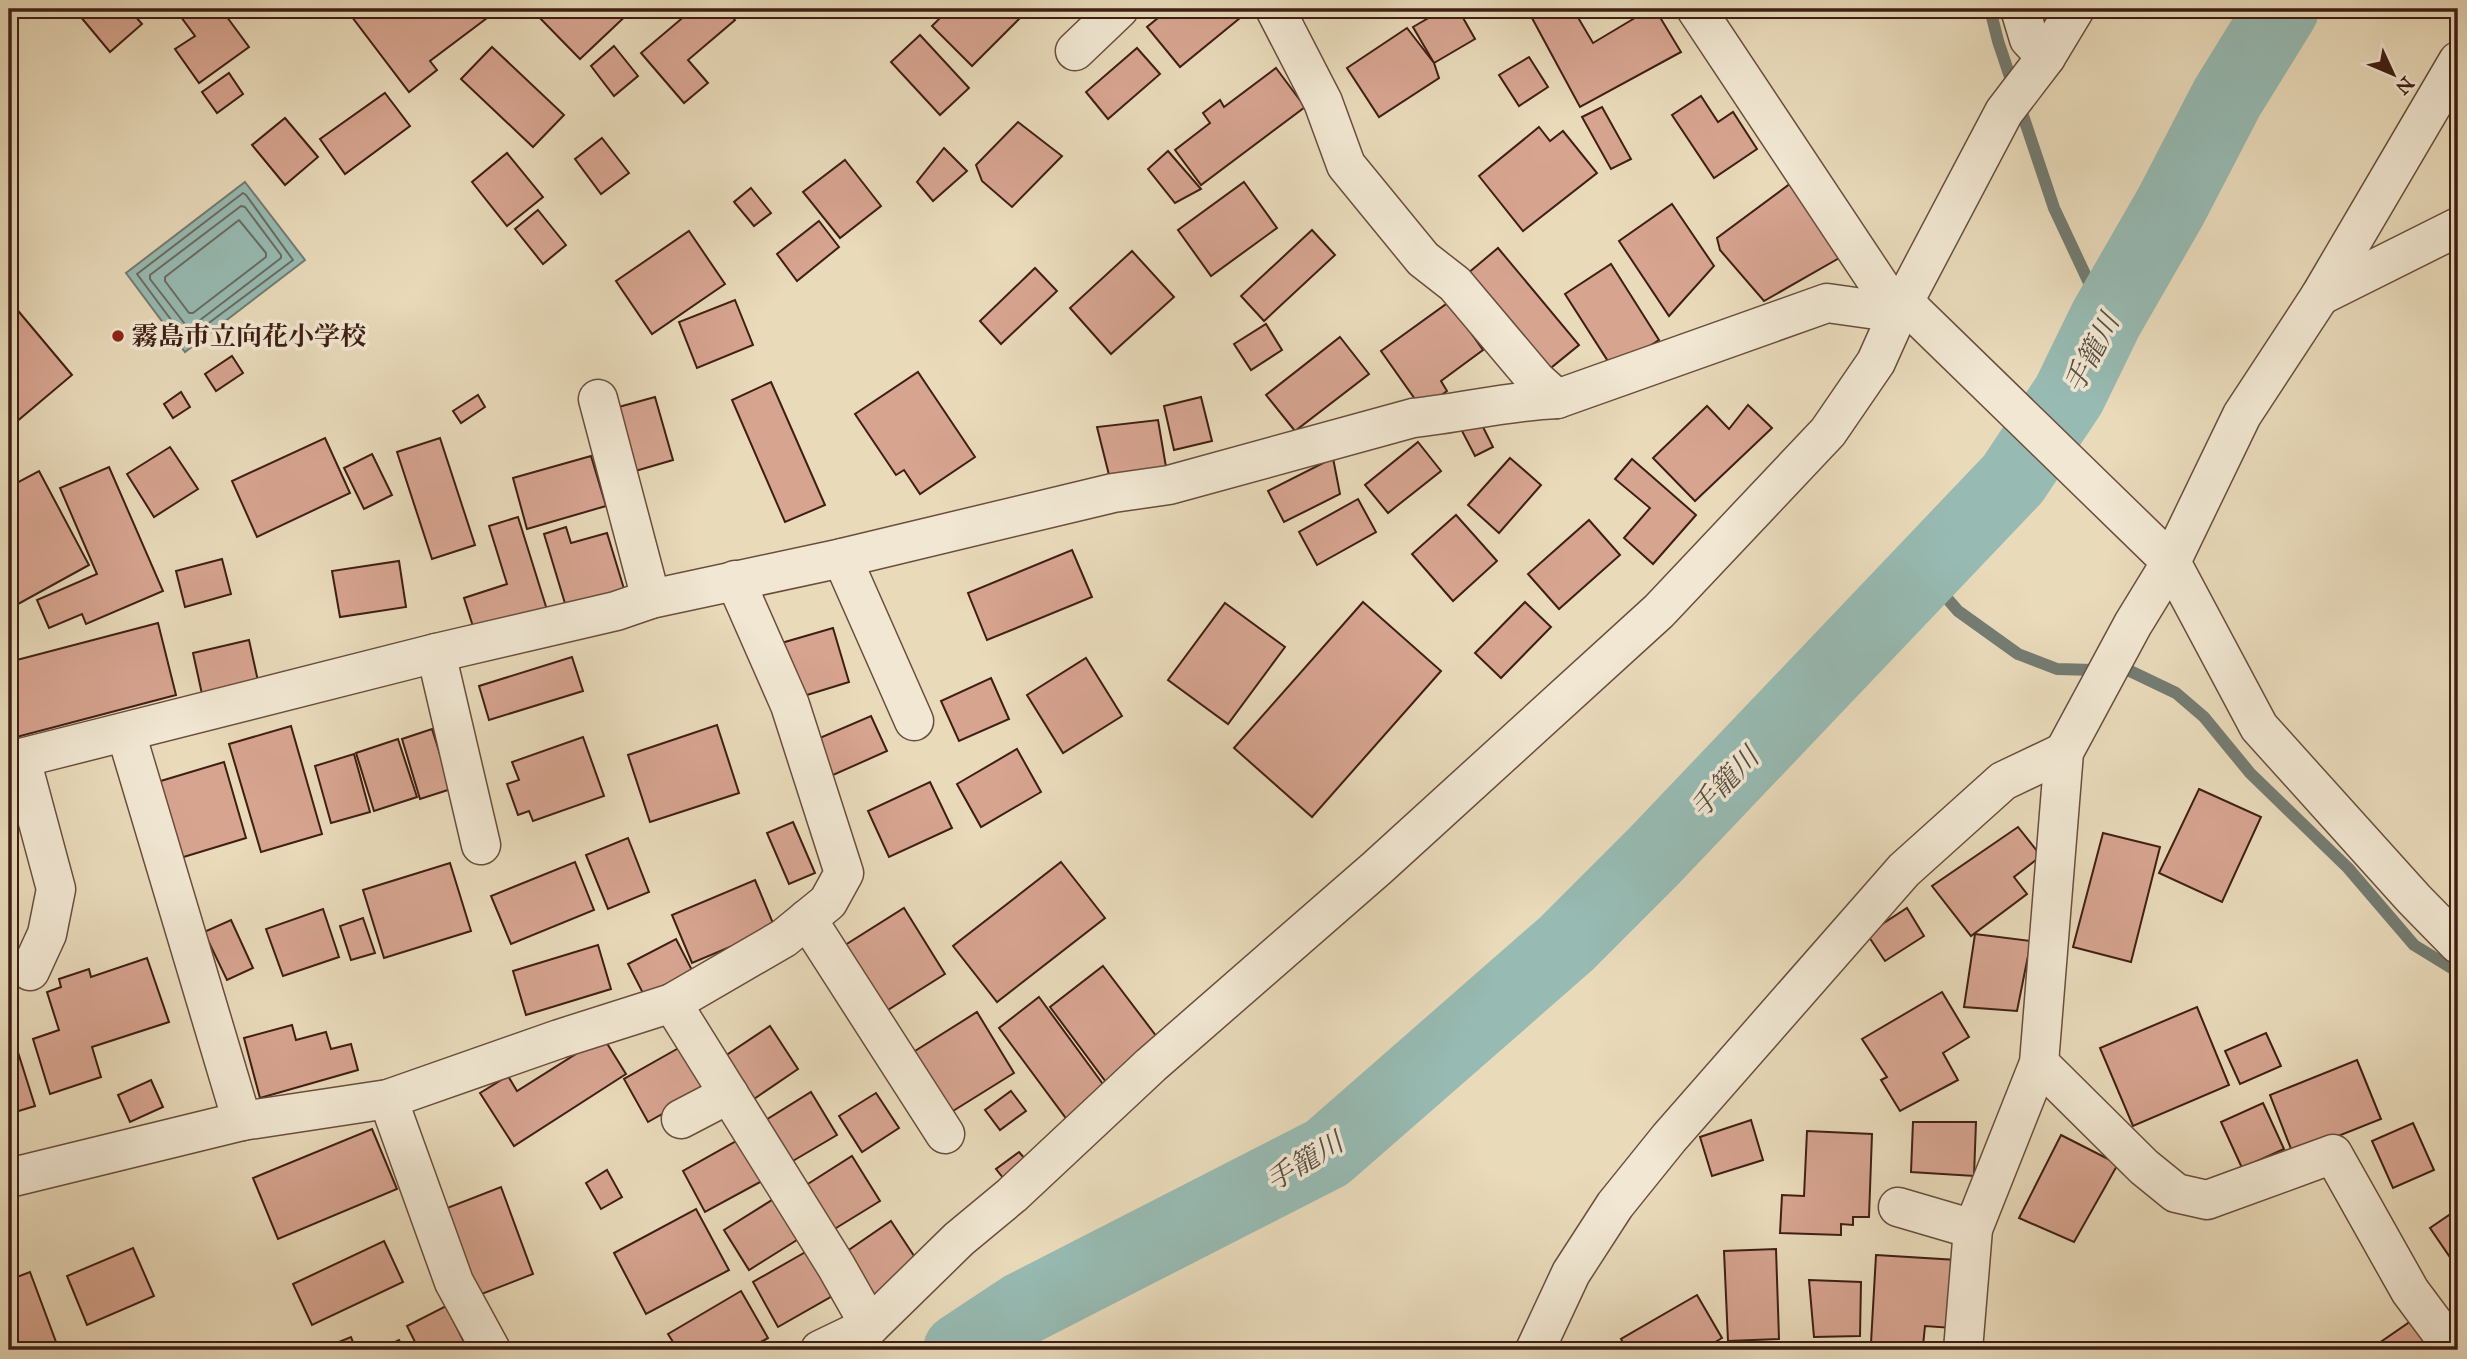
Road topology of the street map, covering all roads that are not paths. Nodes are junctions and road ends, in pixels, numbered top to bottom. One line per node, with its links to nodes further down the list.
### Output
1 (1119, 9): 6 (street)
2 (1275, 9): 13 (street)
3 (1696, 9): 11 (street)
4 (2020, 9): 8 (street)
5 (2075, 9): 8 (street)
6 (1075, 51)
7 (2458, 61): 10 (street)
8 (2038, 67): 11 (street)
9 (2458, 227): 10 (street)
10 (2320, 296): 15 (street)
11 (1906, 312): 13 (street); 15 (street); 37 (street)
12 (598, 399): 17 (street)
13 (1557, 399): 14 (street)
14 (842, 558): 16 (street); 19 (street)
15 (2171, 562): 21 (street); 25 (street)
16 (735, 580): 17 (street); 24 (street)
17 (651, 599): 18 (street)
18 (436, 653): 20 (street); 23 (street)
19 (914, 720)
20 (127, 733): 22 (street); 32 (street)
21 (2064, 752): 28 (street); 40 (street)
22 (15, 760): 26 (street)
23 (481, 845)
24 (807, 919): 27 (street); 33 (street)
25 (2458, 944)
26 (30, 971)
27 (672, 1003): 29 (street); 30 (street)
28 (2039, 1063): 36 (street); 42 (street)
29 (729, 1094): 31 (street); 37 (street)
30 (388, 1099): 32 (street); 38 (street)
31 (681, 1119)
32 (242, 1121): 34 (street)
33 (944, 1134)
34 (9, 1178)
35 (1898, 1207): 36 (street)
36 (1973, 1229): 41 (street)
37 (870, 1326): 39 (street)
38 (491, 1350)
39 (820, 1350)
40 (1535, 1350)
41 (1963, 1350)
42 (2454, 1350)

